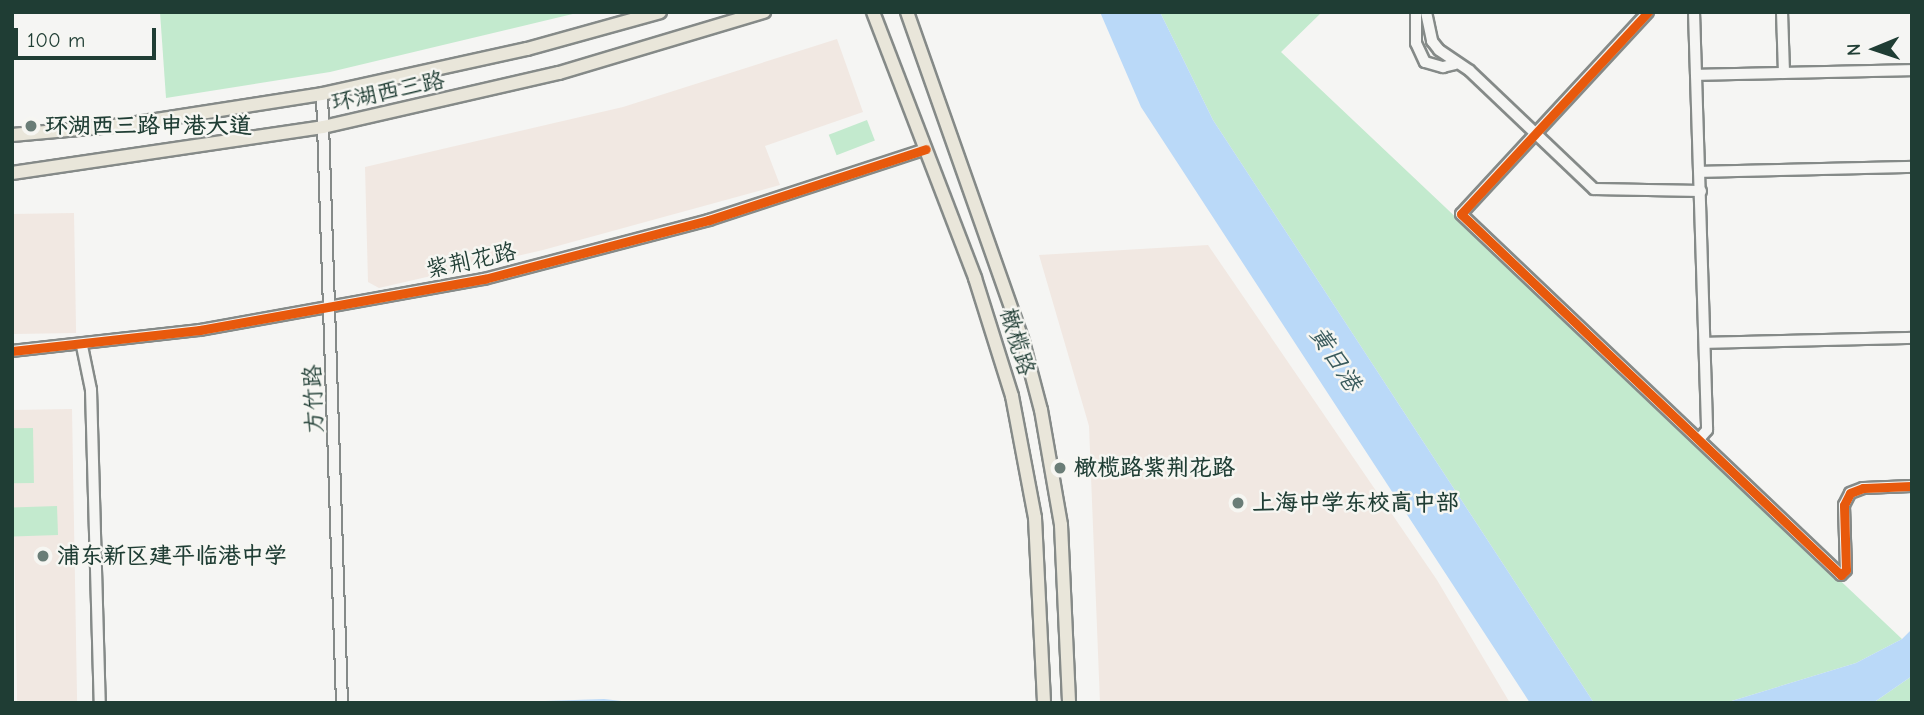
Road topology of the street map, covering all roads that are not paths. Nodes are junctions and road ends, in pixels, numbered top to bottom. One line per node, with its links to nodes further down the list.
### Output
1 (660, 12): 14 (main road, 环湖西三路)
2 (764, 12): 15 (main road, 环湖西三路)
3 (873, 12): 18 (main road, 橄榄路)
4 (907, 12): 33 (main road, 橄榄路)
5 (1416, 12): 10 (street)
6 (1426, 12): 10 (street)
7 (1647, 12): 16 (street)
8 (1694, 12): 13 (street)
9 (1782, 12): 12 (street)
10 (1455, 64): 16 (street)
11 (1912, 70): 12 (street)
12 (1784, 73): 13 (street)
13 (1696, 75): 20 (street)
14 (322, 94): 15 (street, 方竹路); 17 (main road, 环湖西三路)
15 (323, 127): 21 (main road, 环湖西三路); 23 (street, 方竹路)
16 (1534, 134): 22 (street); 28 (street)
17 (12, 135)
18 (926, 149): 23 (street, 紫荆花路); 32 (main road, 橄榄路)
19 (1912, 166): 20 (street)
20 (1700, 172): 22 (street)
21 (12, 173)
22 (1700, 191): 25 (street)
23 (331, 310): 26 (street, 紫荆花路); 30 (street, 方竹路)
24 (1912, 338): 25 (street)
25 (1705, 343): 28 (street)
26 (82, 346): 27 (street, 紫荆花路); 31 (street)
27 (12, 351)
28 (1700, 438): 29 (street)
29 (1912, 486)
30 (342, 700)
31 (100, 703)
32 (1044, 703)
33 (1069, 703)

